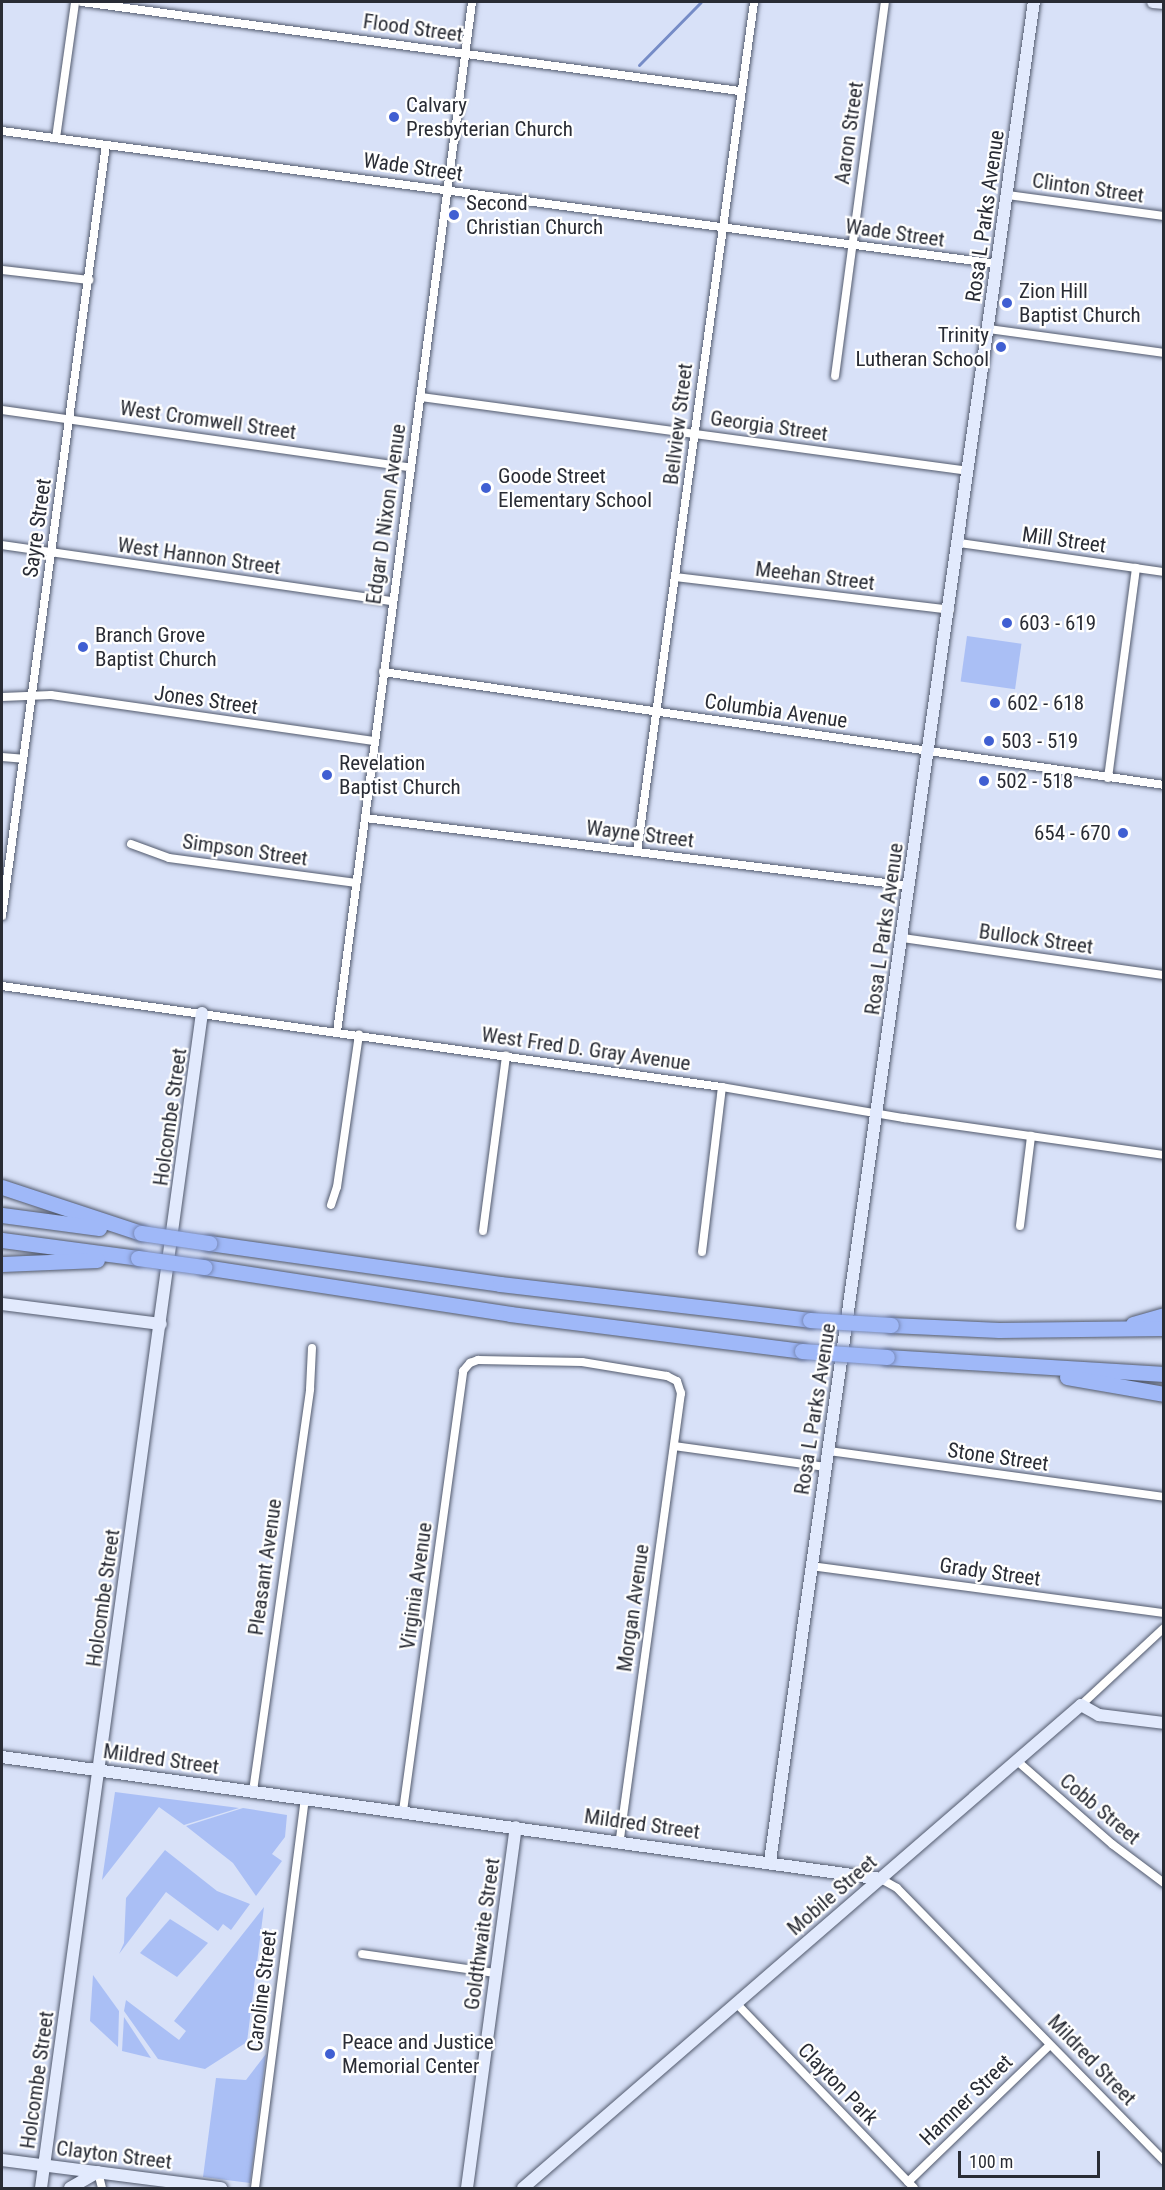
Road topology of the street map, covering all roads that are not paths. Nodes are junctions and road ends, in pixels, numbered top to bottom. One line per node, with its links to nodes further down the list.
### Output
1 (75, 2): 12 (street)
2 (82, 2): 9 (street, Flood Street)
3 (472, 2): 9 (street, Edgar D Nixon Avenue)
4 (754, 2): 10 (street, Bellview Street)
5 (885, 2): 18 (street, Aaron Street)
6 (1034, 2): 15 (street, Rosa L Parks Avenue)
7 (1153, 2): 8 (street)
8 (1164, 3)
9 (465, 54): 10 (street, Flood Street); 14 (street, Edgar D Nixon Avenue)
10 (739, 91): 17 (street, Bellview Street)
11 (2, 131): 12 (street, Wade Street)
12 (56, 138): 13 (street, Wade Street)
13 (106, 145): 14 (street, Wade Street); 21 (street, Sayre Street)
14 (448, 190): 17 (street, Wade Street); 25 (street, Edgar D Nixon Avenue)
15 (1008, 195): 16 (street, Clinton Street); 19 (street, Rosa L Parks Avenue)
16 (1164, 216)
17 (722, 227): 18 (street, Wade Street); 28 (street, Bellview Street)
18 (852, 245): 19 (street, Wade Street); 24 (street, Aaron Street)
19 (998, 264): 22 (street, Rosa L Parks Avenue)
20 (2, 270): 21 (street)
21 (89, 280): 27 (street, Sayre Street)
22 (989, 329): 23 (street); 30 (street, Rosa L Parks Avenue)
23 (1164, 353)
24 (835, 376)
25 (421, 397): 28 (street, Georgia Street); 29 (street, Edgar D Nixon Avenue)
26 (2, 410): 27 (street, West Cromwell Street)
27 (70, 419): 29 (street, West Cromwell Street); 33 (street, Sayre Street)
28 (695, 435): 30 (street, Georgia Street); 36 (street, Bellview Street)
29 (410, 467): 37 (street, Edgar D Nixon Avenue)
30 (969, 471): 31 (street, Rosa L Parks Avenue)
31 (960, 543): 34 (street, Mill Street); 38 (street, Rosa L Parks Avenue)
32 (2, 545): 33 (street, West Hannon Street)
33 (51, 553): 37 (street, West Hannon Street); 41 (street, Sayre Street)
34 (1136, 568): 35 (street, Mill Street); 47 (street)
35 (1164, 572)
36 (675, 577): 38 (street, Meehan Street); 42 (street, Bellview Street)
37 (392, 601): 39 (street, Edgar D Nixon Avenue)
38 (950, 610): 44 (street, Rosa L Parks Avenue)
39 (383, 672): 42 (street, Columbia Avenue); 43 (street, Edgar D Nixon Avenue)
40 (2, 696): 41 (street, Jones Street)
41 (32, 696): 43 (street, Jones Street); 46 (street, Sayre Street)
42 (654, 712): 44 (street, Columbia Avenue); 51 (street, Bellview Street)
43 (374, 741): 49 (street, Edgar D Nixon Avenue)
44 (930, 751): 47 (street, Columbia Avenue); 53 (street, Rosa L Parks Avenue)
45 (2, 757): 46 (street)
46 (23, 759): 54 (street, Sayre Street)
47 (1108, 778): 48 (street, Columbia Avenue)
48 (1164, 785)
49 (365, 818): 51 (street, Wayne Street); 52 (street, Edgar D Nixon Avenue)
50 (131, 844): 52 (street, Simpson Street)
51 (637, 852): 53 (street, Wayne Street)
52 (356, 883): 59 (street, Edgar D Nixon Avenue)
53 (910, 885): 55 (street, Rosa L Parks Avenue)
54 (2, 916)
55 (903, 938): 56 (street, Bullock Street); 63 (street, Rosa L Parks Avenue)
56 (1164, 975)
57 (2, 986): 58 (street, West Fred D. Gray Avenue)
58 (202, 1013): 59 (street, West Fred D. Gray Avenue); 78 (street, Holcombe Street)
59 (337, 1032): 60 (street, West Fred D. Gray Avenue)
60 (359, 1035): 61 (street, West Fred D. Gray Avenue); 67 (street)
61 (506, 1056): 62 (street, West Fred D. Gray Avenue); 70 (street)
62 (722, 1087): 63 (street, West Fred D. Gray Avenue); 73 (street)
63 (878, 1113): 64 (street, West Fred D. Gray Avenue); 87 (street, Rosa L Parks Avenue)
64 (1031, 1136): 65 (street, West Fred D. Gray Avenue); 69 (street)
65 (1164, 1155)
66 (2, 1187): 71 (highway)
67 (331, 1205)
68 (2, 1215): 71 (highway)
69 (1020, 1226)
70 (483, 1231)
71 (141, 1233): 80 (highway, bridge)
72 (2, 1240): 74 (highway)
73 (702, 1252)
74 (138, 1258): 75 (highway); 83 (highway, bridge)
75 (2, 1264)
76 (2, 1304): 78 (street)
77 (1164, 1315): 80 (highway)
78 (160, 1324): 97 (street, Holcombe Street)
79 (1164, 1328): 80 (highway)
80 (1113, 1330)
81 (312, 1348): 98 (street, Pleasant Avenue)
82 (466, 1366): 86 (street, Morgan Avenue); 100 (street, Virginia Avenue)
83 (1008, 1366): 84 (highway); 85 (highway)
84 (1164, 1374)
85 (1164, 1394)
86 (674, 1446): 88 (street); 102 (street, Morgan Avenue)
87 (829, 1451): 88 (street, Rosa L Parks Avenue); 89 (street, Stone Street)
88 (826, 1467): 90 (street, Rosa L Parks Avenue)
89 (1164, 1497)
90 (811, 1566): 91 (street, Grady Street); 103 (street, Rosa L Parks Avenue)
91 (1164, 1613)
92 (1164, 1628): 93 (street, Mobile Street)
93 (1081, 1704): 94 (street); 96 (street, Mobile Street)
94 (1164, 1723)
95 (2, 1757): 97 (street, Mildred Street)
96 (1016, 1760): 104 (street, Mobile Street); 105 (street, Cobb Street)
97 (100, 1770): 98 (street, Mildred Street); 112 (street, Holcombe Street)
98 (253, 1791): 99 (street, Mildred Street)
99 (305, 1798): 100 (street, Mildred Street); 119 (street, Caroline Street)
100 (403, 1811): 101 (street, Mildred Street)
101 (516, 1827): 102 (street, Mildred Street); 107 (street, Goldthwaite Street)
102 (620, 1841): 103 (street, Mildred Street)
103 (770, 1861): 104 (street, Mildred Street)
104 (881, 1878): 108 (street, Mobile Street); 109 (street, Mildred Street)
105 (1164, 1883)
106 (362, 1954): 107 (street)
107 (495, 1973): 120 (street, Goldthwaite Street)
108 (737, 2004): 114 (street, Clayton Park); 121 (street, Mobile Street)
109 (1050, 2045): 111 (street, Mildred Street); 114 (street, Hamner Street)
110 (2, 2160): 112 (street, Clayton Street)
111 (1164, 2161)
112 (45, 2166): 113 (street, Clayton Street); 115 (street, Holcombe Street)
113 (98, 2172): 116 (street); 117 (street); 118 (street, Clayton Street)
114 (911, 2185)
115 (41, 2188)
116 (70, 2188)
117 (102, 2188)
118 (221, 2188)
119 (255, 2188)
120 (467, 2188)
121 (523, 2188)

